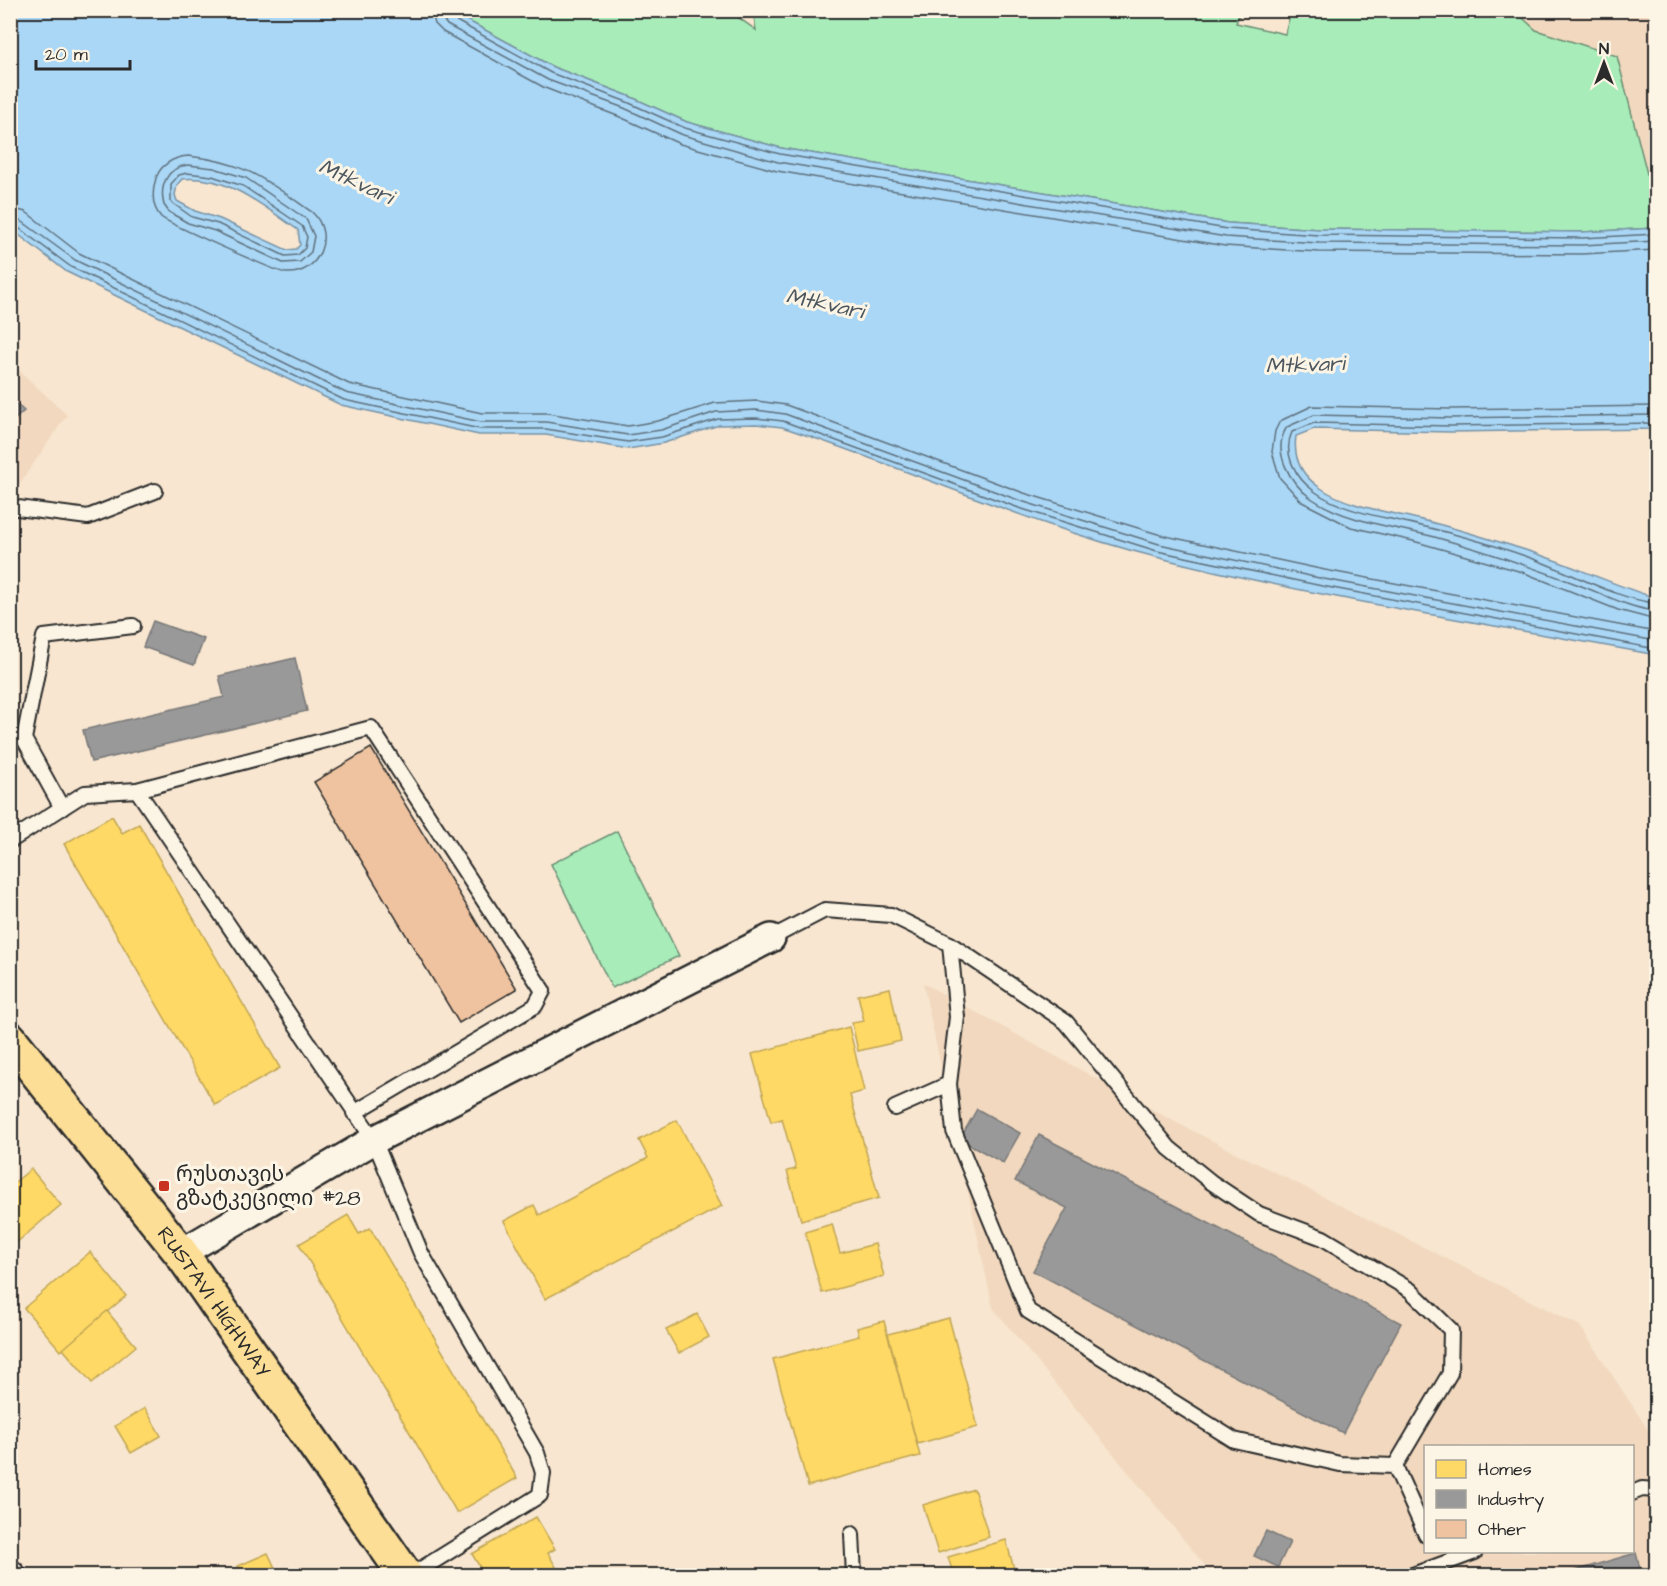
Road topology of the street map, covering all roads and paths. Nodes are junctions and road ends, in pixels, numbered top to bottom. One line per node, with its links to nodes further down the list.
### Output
1 (155, 491): 2 (lane)
2 (10, 507)
3 (133, 626): 5 (lane)
4 (137, 790): 5 (lane); 12 (lane); 12 (lane)
5 (62, 808): 6 (lane)
6 (10, 841)
7 (771, 938): 8 (lane); 13 (street)
8 (950, 944): 10 (lane); 15 (lane)
9 (10, 1039): 14 (highway, RUSTAVI HIGHWAY)
10 (949, 1084): 11 (lane); 15 (lane)
11 (895, 1108)
12 (354, 1113): 13 (lane)
13 (374, 1140): 14 (street); 23 (lane)
14 (181, 1253): 23 (highway, RUSTAVI HIGHWAY)
15 (1395, 1466): 18 (lane)
16 (1656, 1490): 17 (lane)
17 (1634, 1492)
18 (1424, 1533)
19 (852, 1534): 24 (lane)
20 (1434, 1553): 22 (lane)
21 (1470, 1553): 22 (lane)
22 (1439, 1565): 25 (lane)
23 (408, 1575)
24 (854, 1575)
25 (1410, 1575)

